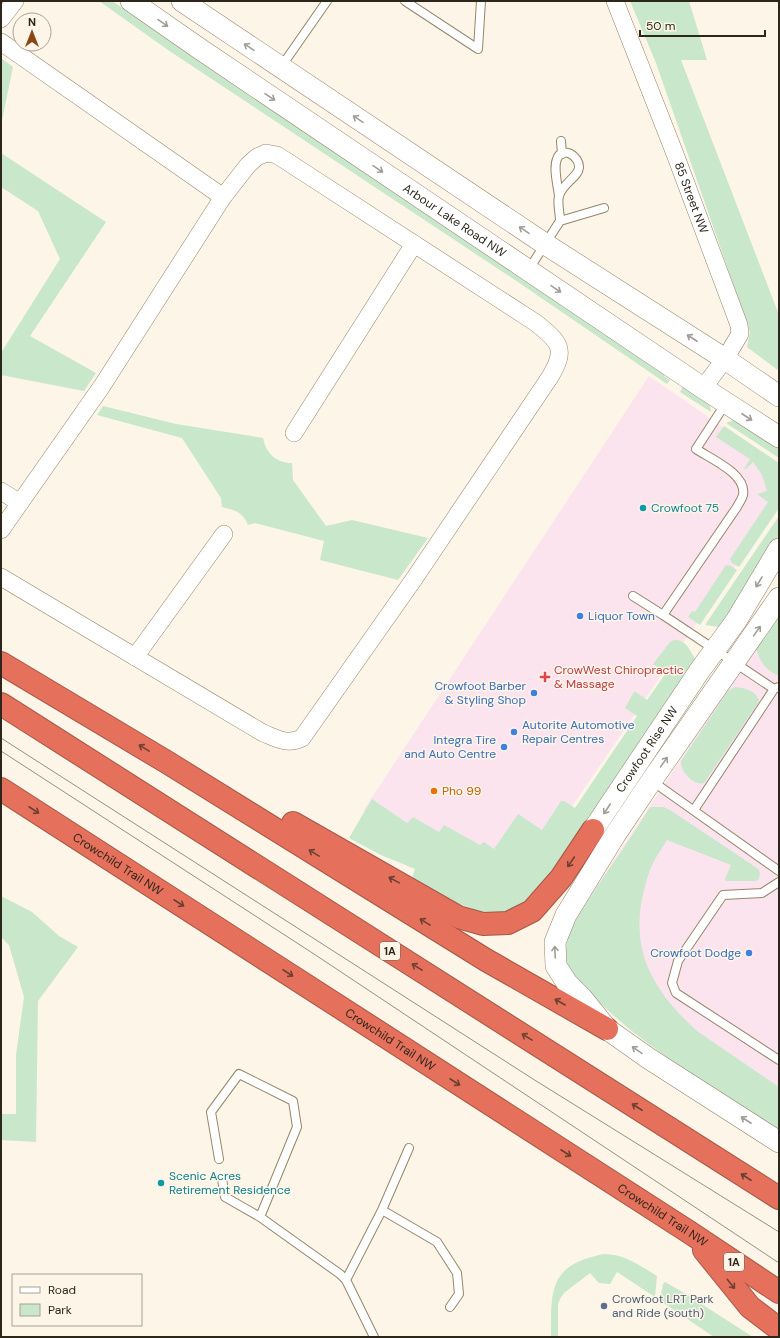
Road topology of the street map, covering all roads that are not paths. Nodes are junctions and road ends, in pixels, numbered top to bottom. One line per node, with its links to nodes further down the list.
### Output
1 (16, 1): 8 (street)
2 (131, 1): 19 (street, Arbour Lake Road NW, one-way to 19)
3 (182, 1): 10 (street, one-way to 3)
4 (327, 1): 10 (lane)
5 (405, 1): 6 (lane)
6 (481, 1)
7 (615, 1): 20 (street, 85 Street NW)
8 (1, 19)
9 (1, 42): 14 (street)
10 (280, 68): 18 (street, one-way to 10)
11 (561, 141): 12 (lane)
12 (562, 154): 13 (lane); 13 (lane)
13 (559, 196): 16 (lane)
14 (223, 198): 17 (street); 27 (street)
15 (604, 208): 16 (lane)
16 (560, 221): 18 (lane)
17 (414, 244): 24 (street); 36 (street)
18 (545, 244): 19 (lane); 20 (street, one-way to 18)
19 (528, 270): 21 (street, Arbour Lake Road NW, one-way to 21)
20 (725, 359): 21 (street, 85 Street NW); 22 (street)
21 (703, 388): 23 (street, Arbour Lake Road NW)
22 (779, 396)
23 (726, 403): 25 (street, Arbour Lake Road NW, one-way to 25); 34 (lane)
24 (294, 432)
25 (779, 437)
26 (1, 491): 27 (street)
27 (20, 503): 28 (street)
28 (1, 530)
29 (224, 534): 36 (street)
30 (779, 549): 35 (street, Crowfoot Rise NW, one-way to 35)
31 (1, 577): 36 (street)
32 (633, 596): 34 (lane)
33 (779, 598): 38 (street, Crowfoot Rise NW, one-way to 33)
34 (663, 615): 35 (lane)
35 (716, 650): 38 (lane); 45 (street, Crowfoot Rise NW, one-way to 45)
36 (135, 657)
37 (1, 663): 41 (highway, one-way to 37)
38 (734, 663): 39 (lane); 42 (street, Crowfoot Rise NW, one-way to 38)
39 (777, 688): 44 (lane)
40 (1, 704): 54 (highway, 1A, one-way to 40)
41 (165, 761): 45 (highway, one-way to 41); 48 (highway, one-way to 41)
42 (652, 780): 44 (lane); 48 (street, Crowfoot Rise NW, one-way to 42)
43 (1, 788): 57 (highway, Crowchild Trail NW / 1A, one-way to 57)
44 (694, 810): 46 (lane)
45 (593, 830)
46 (779, 871)
47 (779, 882): 49 (lane)
48 (606, 1029): 50 (street, Crowfoot Rise NW, one-way to 48)
49 (779, 1060)
50 (779, 1142)
51 (409, 1148): 55 (lane)
52 (219, 1159): 56 (lane)
53 (222, 1179): 56 (lane)
54 (779, 1198)
55 (382, 1210): 58 (lane); 60 (lane)
56 (260, 1217): 58 (lane)
57 (689, 1232): 59 (highway, Crowchild Trail NW / 1A); 61 (highway, one-way to 61)
58 (346, 1280): 62 (lane)
59 (779, 1292)
60 (450, 1307)
61 (779, 1329)
62 (374, 1337)

